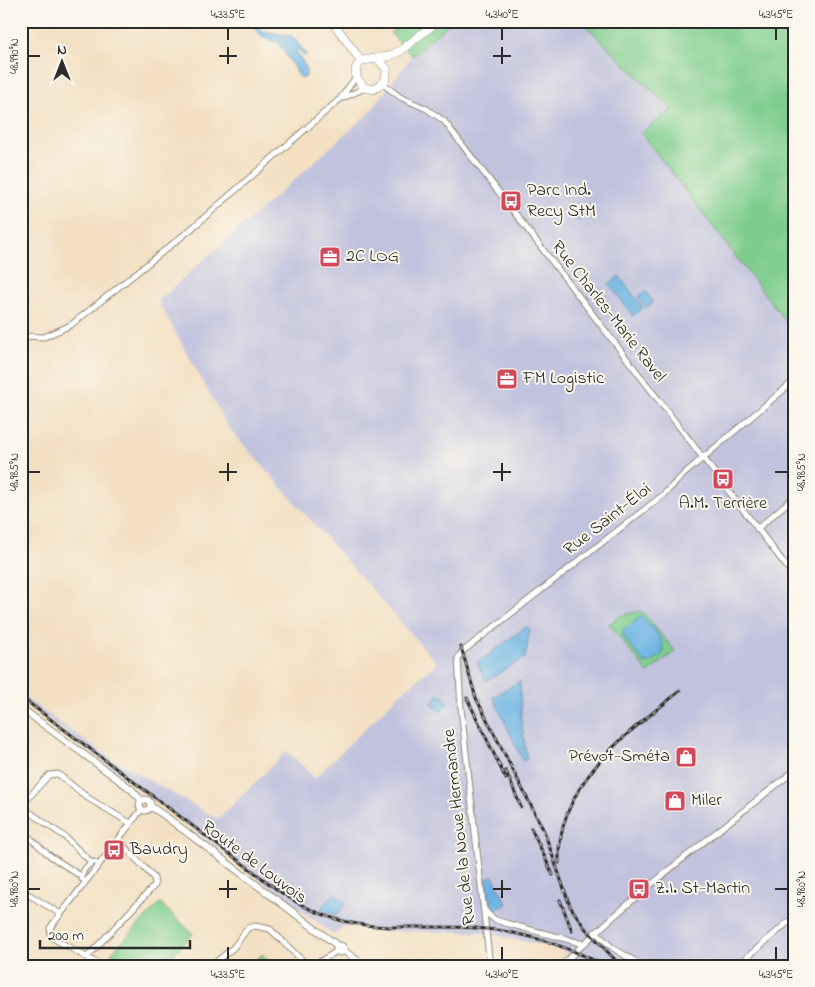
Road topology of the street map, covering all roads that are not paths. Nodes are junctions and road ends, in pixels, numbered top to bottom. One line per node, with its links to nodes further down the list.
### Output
1 (332, 21): 5 (main road)
2 (438, 21): 3 (main road)
3 (400, 51): 4 (main road); 6 (main road)
4 (377, 58): 5 (main road); 6 (main road)
5 (361, 61): 7 (main road)
6 (387, 69): 8 (main road)
7 (356, 78): 9 (main road); 10 (street)
8 (383, 84): 9 (main road); 13 (street, Rue Charles-Marie Ravel)
9 (365, 88): 10 (street)
10 (340, 99): 11 (street)
11 (21, 336)
12 (794, 381): 13 (street, Rue Saint-Éloi)
13 (703, 458): 15 (street, Rue Charles-Marie Ravel); 17 (street, Rue Saint-Éloi)
14 (794, 497): 15 (street)
15 (757, 529): 16 (street, Rue Charles-Marie Ravel)
16 (794, 576)
17 (459, 686): 32 (street, Rue de la Noue Hermandre)
18 (21, 708): 20 (street)
19 (794, 771): 35 (street)
20 (142, 801): 22 (street); 23 (street)
21 (21, 806): 24 (street); 28 (street)
22 (150, 806): 23 (street); 37 (street, Route de Louvois)
23 (142, 809): 24 (street)
24 (130, 823): 26 (street)
25 (21, 830): 29 (street)
26 (118, 840): 27 (street); 38 (street)
27 (100, 861): 28 (street); 30 (street)
28 (92, 863): 29 (street)
29 (82, 877): 30 (street)
30 (82, 886): 33 (street)
31 (21, 890): 33 (street)
32 (482, 904): 36 (street); 44 (street, Rue de la Noue Hermandre)
33 (61, 914): 38 (street)
34 (794, 918): 47 (street)
35 (595, 932): 36 (street); 46 (street)
36 (583, 944): 45 (street)
37 (339, 949): 42 (street); 43 (street, Route de Louvois)
38 (86, 957): 39 (street)
39 (102, 966)
40 (211, 966): 41 (street)
41 (308, 966)
42 (313, 966)
43 (365, 966)
44 (490, 966)
45 (561, 966)
46 (643, 966)
47 (738, 966)

